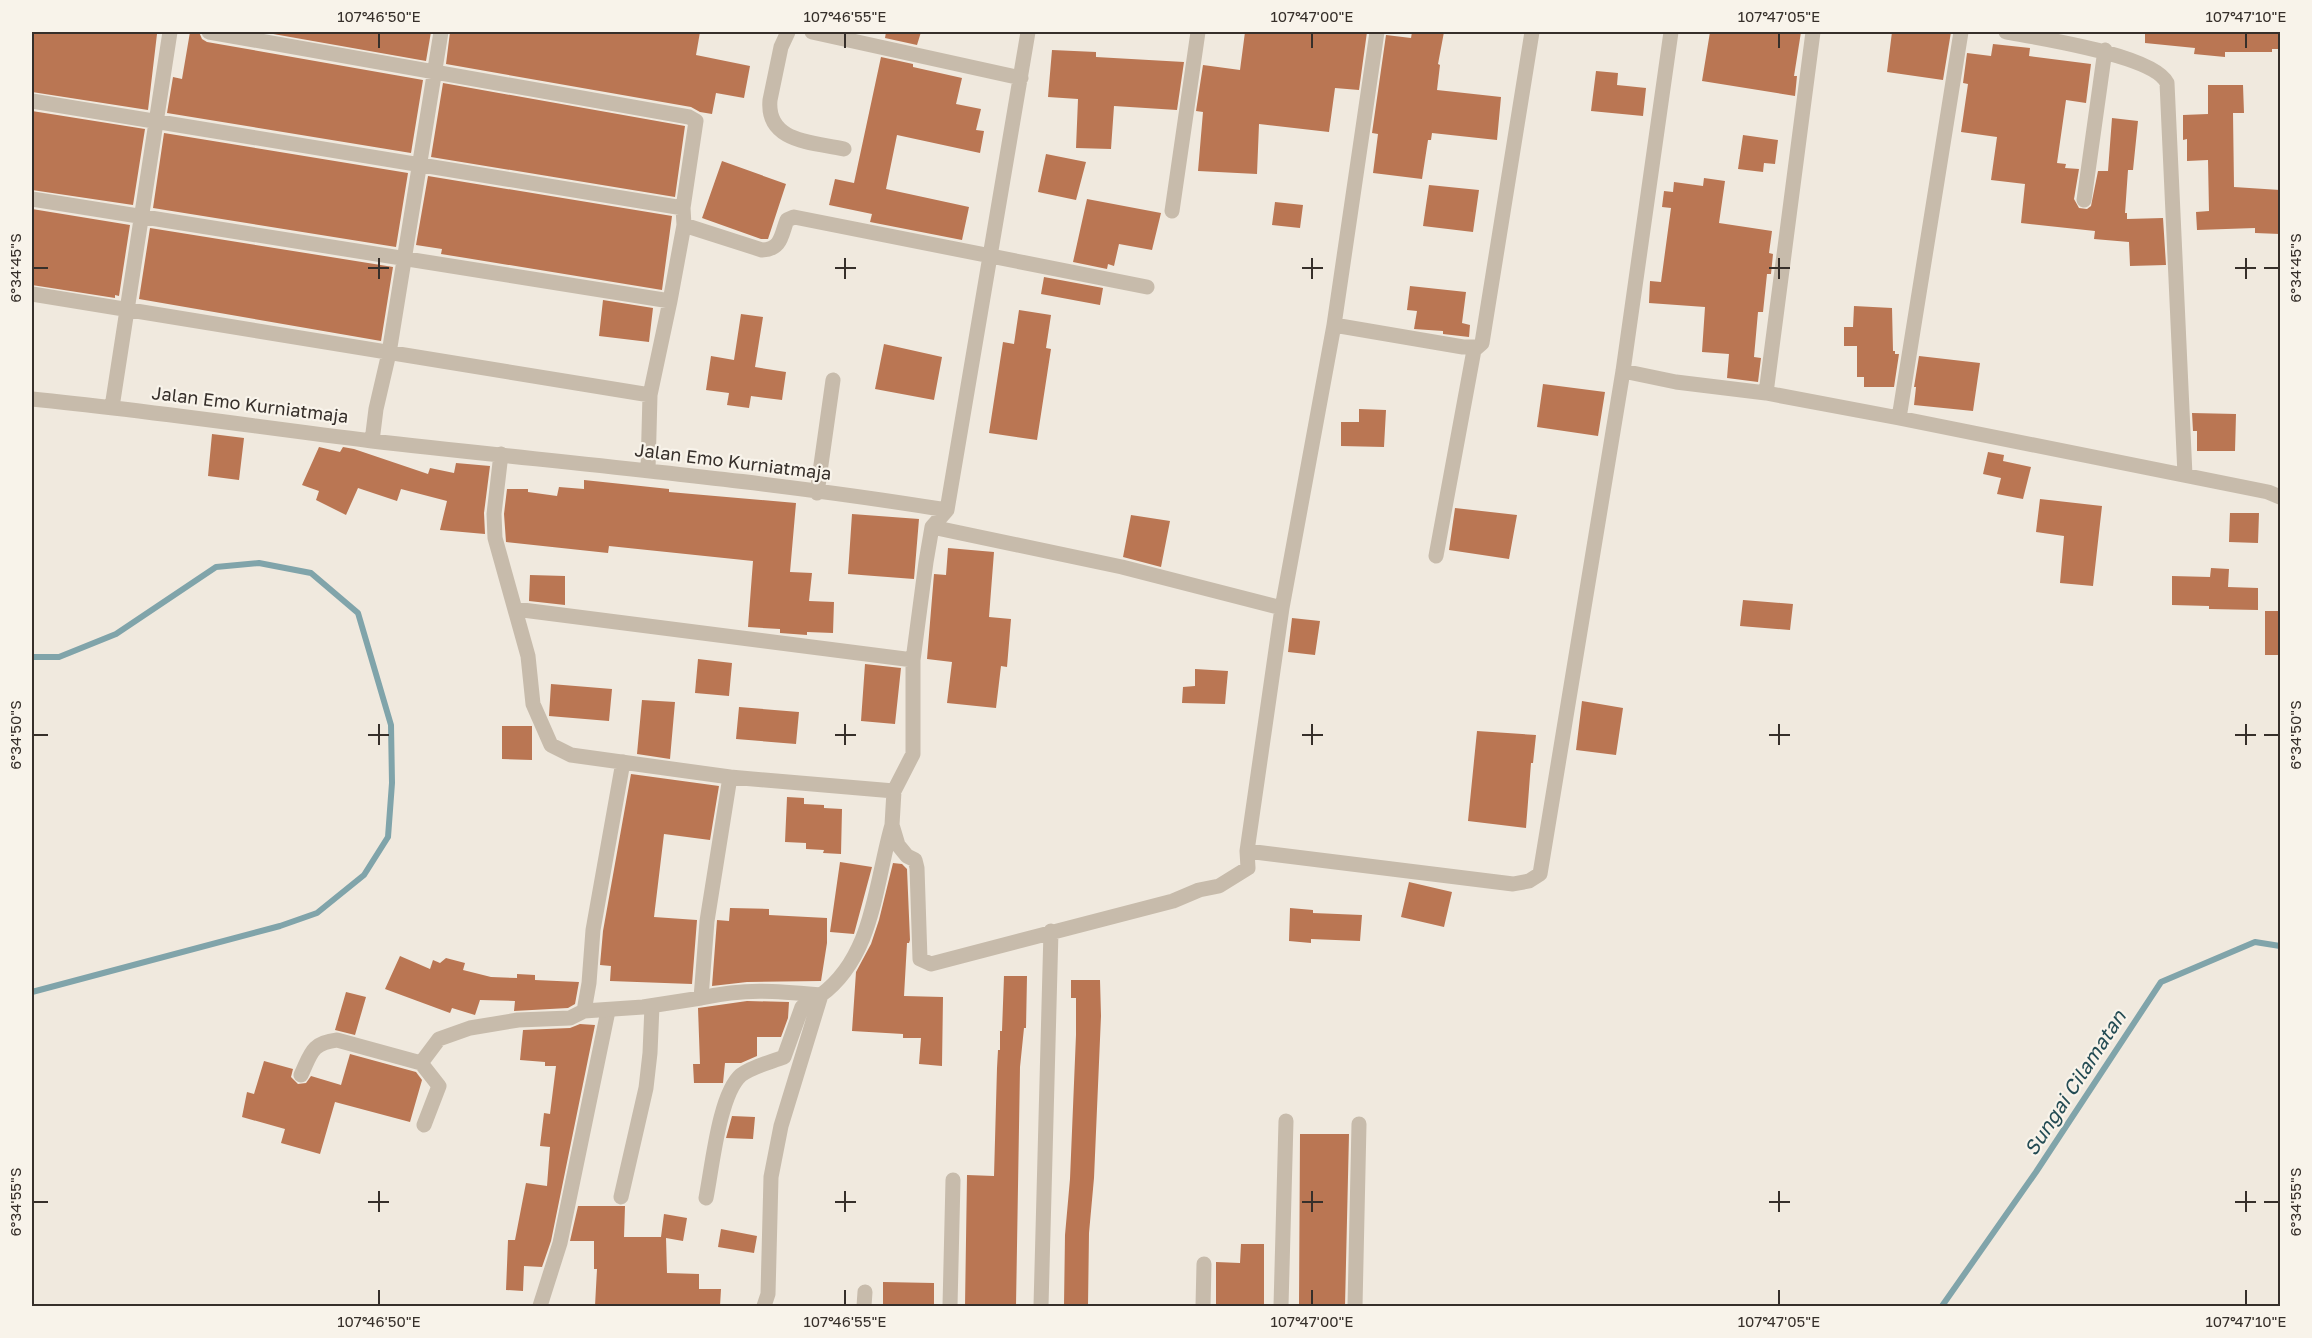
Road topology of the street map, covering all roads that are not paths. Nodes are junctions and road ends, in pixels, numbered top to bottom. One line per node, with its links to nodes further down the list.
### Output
1 (170, 32): 18 (street)
2 (209, 32): 15 (street)
3 (441, 32): 15 (street)
4 (788, 32): 19 (street)
5 (812, 32): 16 (street)
6 (1028, 32): 16 (street)
7 (1198, 32): 24 (street)
8 (1377, 32): 33 (street)
9 (1532, 32): 34 (street)
10 (1671, 32): 36 (street)
11 (1813, 32): 38 (street)
12 (1961, 32): 42 (street)
13 (2006, 32): 14 (street)
14 (2105, 50): 22 (street); 46 (street)
15 (435, 72): 20 (street); 23 (street)
16 (1021, 78): 27 (street)
17 (32, 101): 18 (street)
18 (156, 122): 20 (street); 25 (street)
19 (844, 149)
20 (420, 165): 23 (street); 28 (street)
21 (32, 199): 25 (street)
22 (2084, 200)
23 (683, 208): 26 (street)
24 (1172, 212)
25 (141, 216): 28 (street); 32 (street)
26 (684, 225): 27 (street); 31 (street)
27 (990, 257): 29 (street); 49 (street)
28 (404, 259): 31 (street); 35 (street)
29 (1147, 287)
30 (32, 294): 32 (street)
31 (670, 301): 39 (street)
32 (127, 310): 35 (street); 41 (street)
33 (1334, 325): 34 (street); 52 (street)
34 (1474, 350): 51 (street)
35 (389, 353): 39 (street); 43 (street)
36 (1623, 371): 38 (street); 59 (street)
37 (834, 380): 47 (street)
38 (1766, 393): 42 (street)
39 (650, 395): 45 (street)
40 (32, 399): 41 (street, Jalan Emo Kurniatmaja)
41 (112, 407): 43 (street, Jalan Emo Kurniatmaja)
42 (1899, 418): 46 (street)
43 (372, 441): 44 (street, Jalan Emo Kurniatmaja)
44 (501, 454): 45 (street, Jalan Emo Kurniatmaja); 53 (street)
45 (648, 470): 47 (street, Jalan Emo Kurniatmaja)
46 (2185, 475): 48 (street)
47 (817, 493): 49 (street, Jalan Emo Kurniatmaja)
48 (2280, 496)
49 (947, 510): 50 (street)
50 (932, 527): 52 (street); 54 (street)
51 (1436, 556)
52 (1282, 608): 59 (street)
53 (515, 609): 54 (street); 55 (street)
54 (913, 660): 57 (street)
55 (623, 762): 56 (street); 64 (street)
56 (730, 777): 57 (street); 62 (street)
57 (894, 791): 58 (street)
58 (892, 825): 60 (street); 61 (street)
59 (1247, 851): 60 (street)
60 (1051, 931): 78 (street)
61 (821, 995): 62 (street); 73 (street); 76 (street)
62 (701, 998): 63 (street)
63 (652, 1006): 65 (street); 72 (street)
64 (584, 1011): 65 (street); 66 (street)
65 (608, 1011): 75 (street)
66 (421, 1063): 67 (street); 70 (street)
67 (301, 1075)
68 (1286, 1121): 80 (street)
69 (1359, 1124): 81 (street)
70 (424, 1125)
71 (953, 1180): 77 (street)
72 (621, 1197)
73 (706, 1198)
74 (1204, 1264): 79 (street)
75 (540, 1306)
76 (764, 1306)
77 (950, 1306)
78 (1041, 1306)
79 (1203, 1306)
80 (1281, 1306)
81 (1354, 1306)

